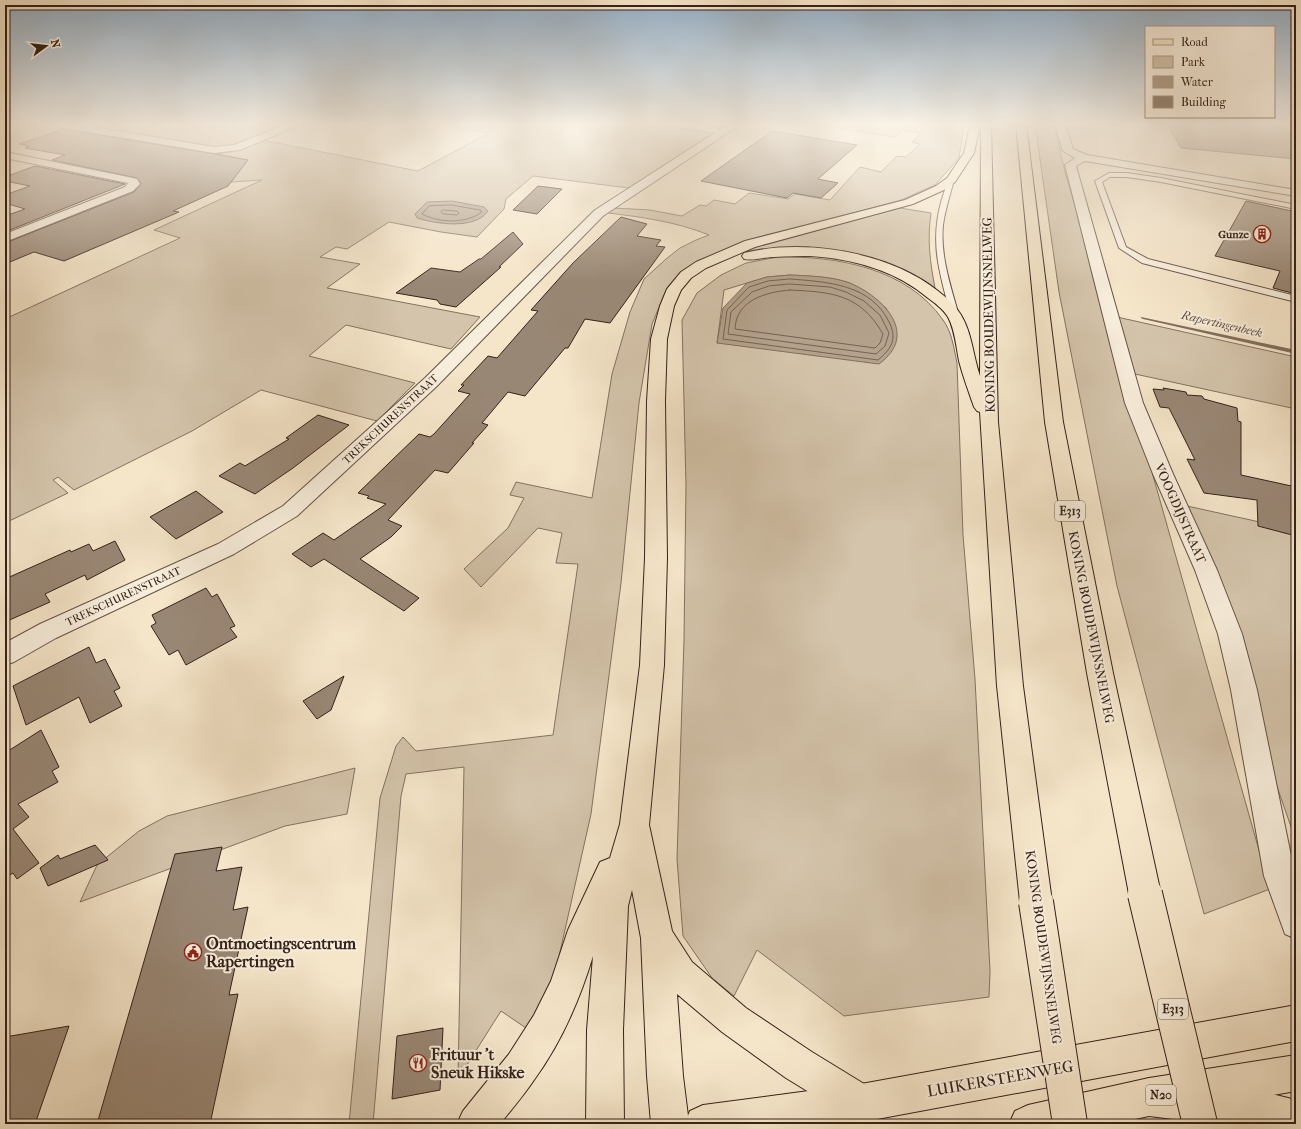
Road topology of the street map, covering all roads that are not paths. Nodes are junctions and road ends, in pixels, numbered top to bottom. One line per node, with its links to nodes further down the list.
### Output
1 (112, 177): 13 (street)
2 (655, 177): 18 (street, TREKSCHURENSTRAAT)
3 (954, 177): 10 (main road)
4 (987, 177): 17 (main road, KONING BOUDEWIJNSNELWEG)
5 (1027, 177): 33 (main road, KONING BOUDEWIJNSNELWEG / E313, bridge)
6 (1073, 177): 20 (street, VOOGDIJSTRAAT)
7 (1106, 177): 14 (lane)
8 (1139, 177): 12 (lane)
9 (1197, 177): 11 (street)
10 (952, 180): 15 (main road); 16 (lane)
11 (1296, 193)
12 (1296, 207)
13 (5, 238)
14 (1296, 299)
15 (666, 306): 16 (main road); 19 (main road)
16 (955, 316): 17 (main road)
17 (989, 422): 32 (main road, KONING BOUDEWIJNSNELWEG, bridge)
18 (5, 655)
19 (635, 824): 21 (main road); 27 (main road); 28 (main road)
20 (1296, 923)
21 (657, 938): 25 (main road); 29 (main road)
22 (1296, 1023): 25 (main road, LUIKERSTEENWEG)
23 (1296, 1074): 24 (main road, N20)
24 (1149, 1097): 26 (main road); 31 (main road, N20)
25 (861, 1103): 30 (main road, LUIKERSTEENWEG)
26 (1296, 1119)
27 (476, 1124)
28 (605, 1124)
29 (670, 1124)
30 (703, 1124)
31 (1028, 1124)
32 (1070, 1124)
33 (1200, 1124)

